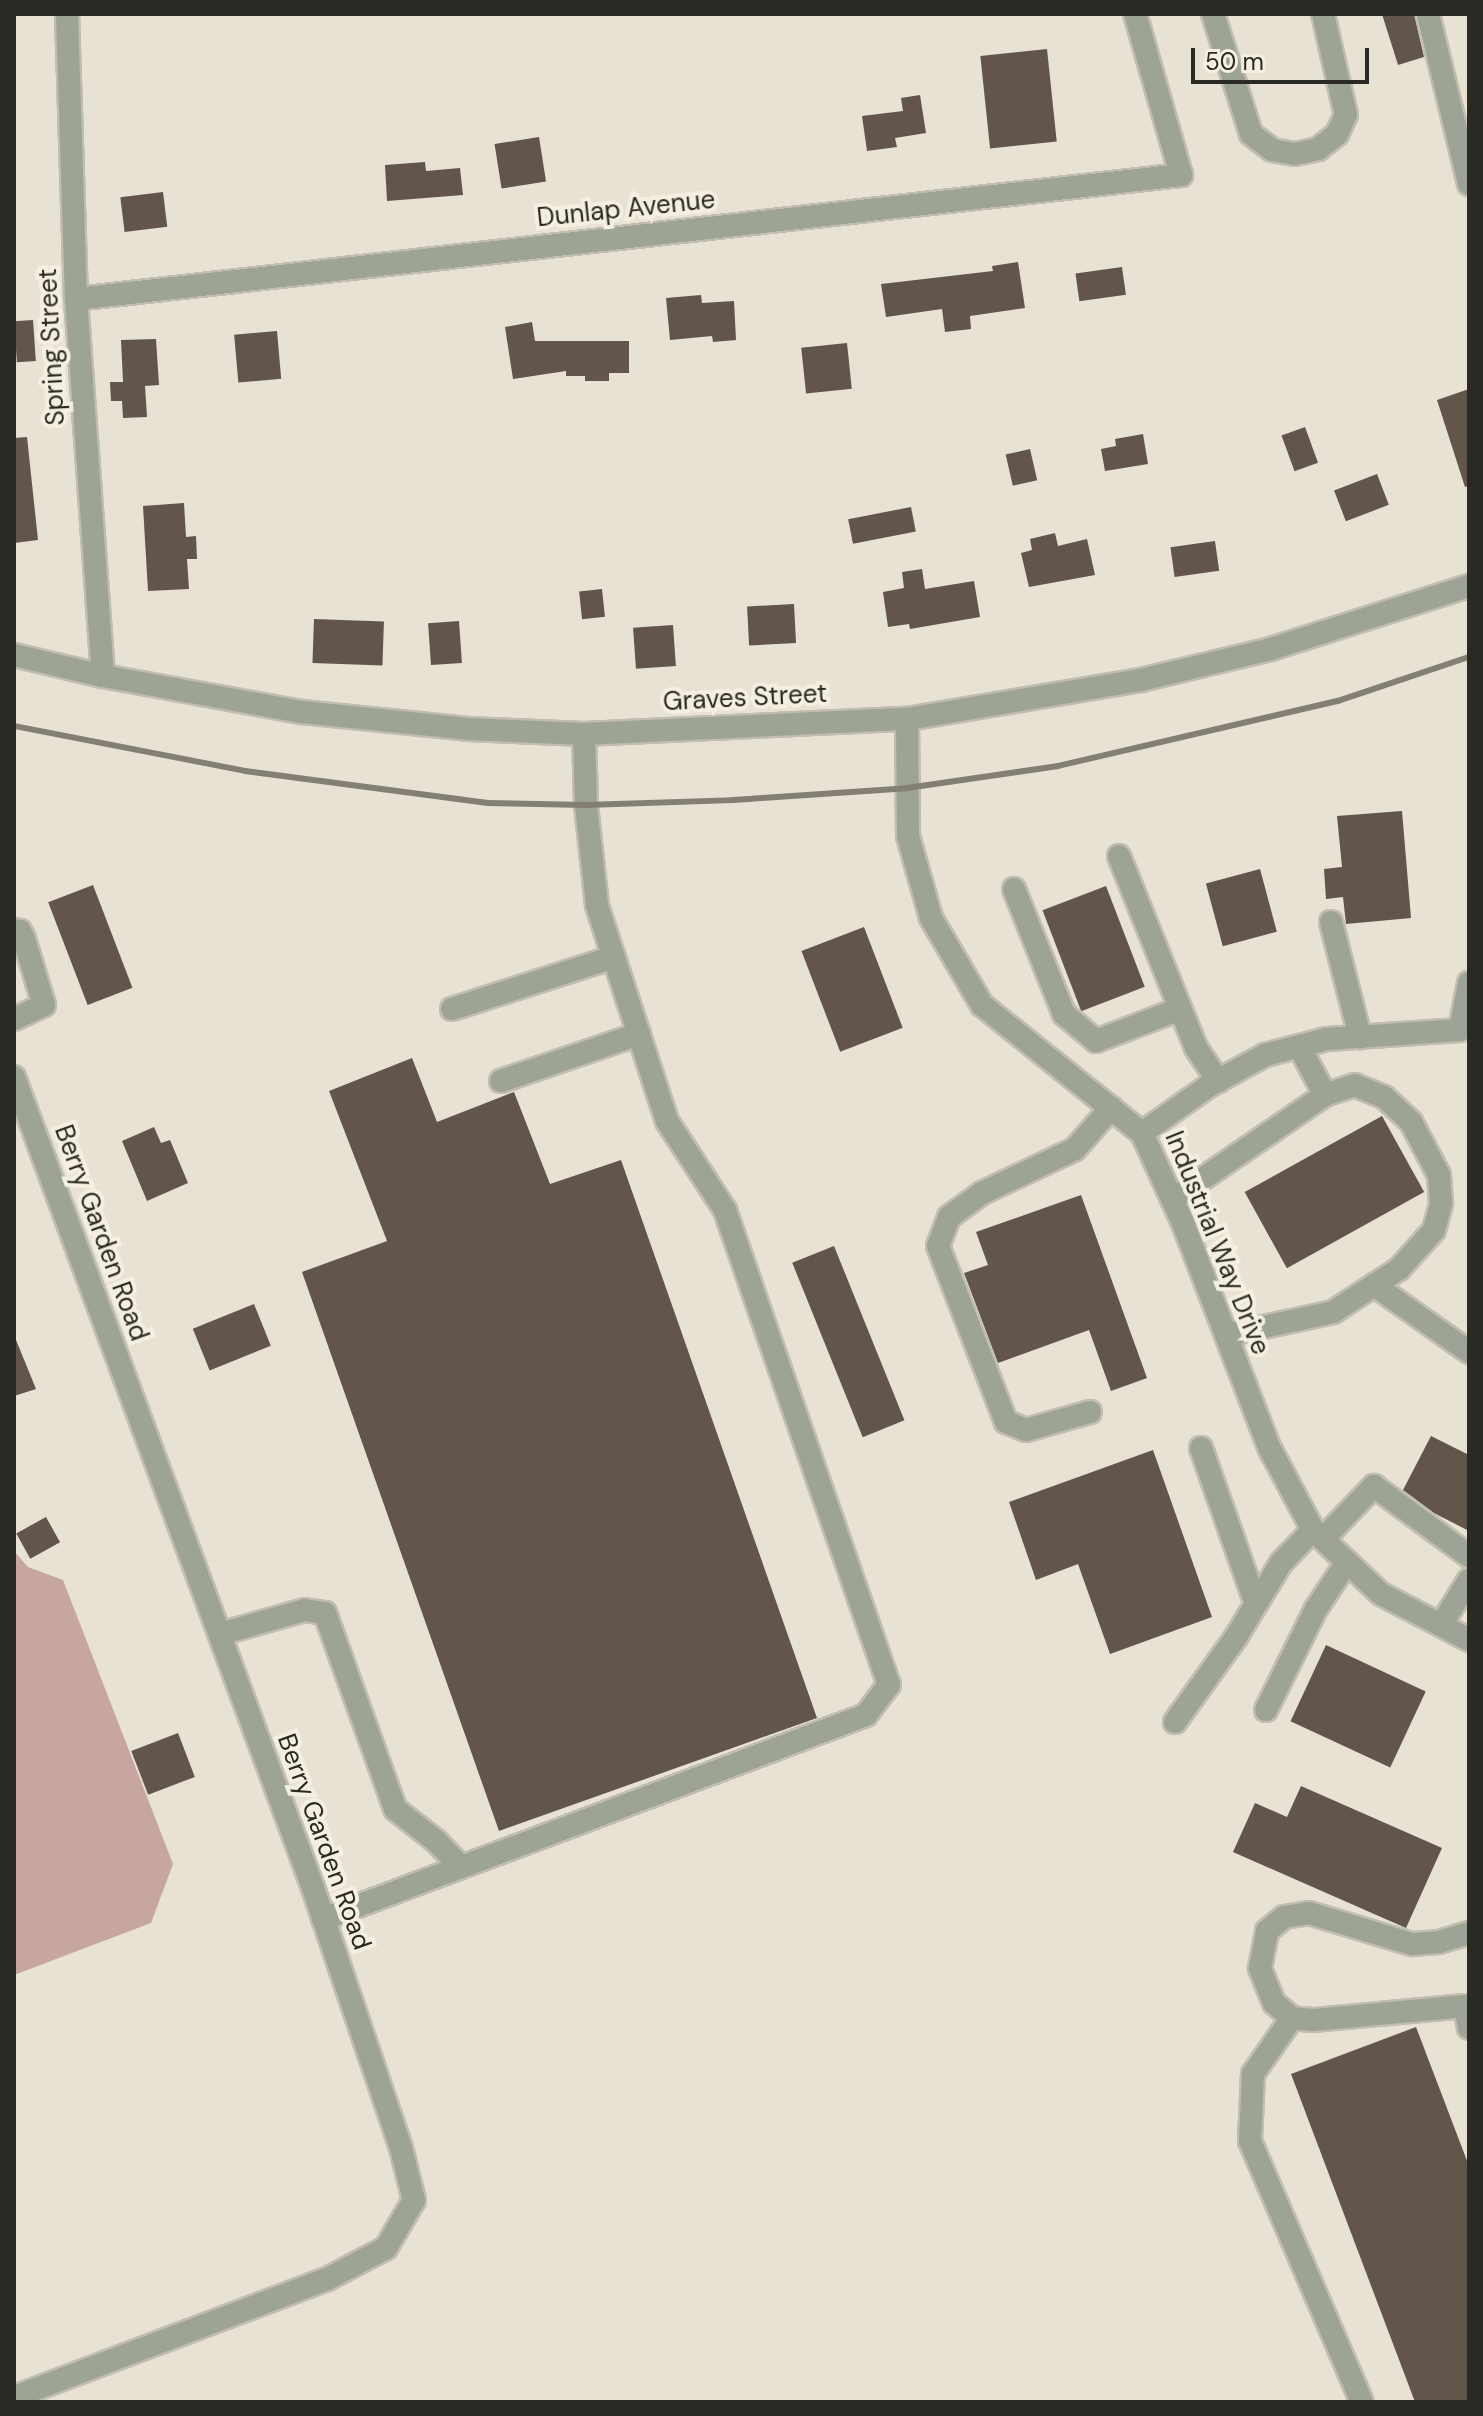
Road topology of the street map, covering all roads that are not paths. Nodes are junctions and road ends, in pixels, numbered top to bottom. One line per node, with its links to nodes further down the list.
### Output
1 (67, 14): 7 (street, Spring Street)
2 (1135, 14): 7 (street, Dunlap Avenue)
3 (1213, 14): 4 (street)
4 (1323, 14)
5 (1428, 14): 6 (street)
6 (1469, 184)
7 (76, 299): 10 (street, Spring Street)
8 (1469, 586): 11 (street, Graves Street)
9 (14, 655): 10 (street, Graves Street)
10 (103, 676): 12 (street, Graves Street)
11 (907, 719): 12 (street, Graves Street); 29 (street, Industrial Way Drive)
12 (584, 734): 17 (street)
13 (1119, 856): 20 (street)
14 (1014, 889): 20 (street)
15 (1331, 922): 23 (street)
16 (14, 930): 21 (street)
17 (614, 957): 19 (street); 22 (street)
18 (1469, 983): 23 (street)
19 (452, 1009)
20 (1180, 1009): 27 (street)
21 (14, 1019)
22 (639, 1034): 26 (street); 47 (street)
23 (1360, 1037): 24 (street)
24 (1299, 1046): 27 (street); 28 (street)
25 (14, 1077): 43 (street, Berry Garden Road)
26 (501, 1081)
27 (1218, 1081): 30 (street)
28 (1325, 1095): 31 (street); 32 (street)
29 (1111, 1108): 30 (street, Industrial Way Drive); 35 (street)
30 (1142, 1133): 31 (street, Industrial Way Drive)
31 (1173, 1199): 33 (street, Industrial Way Drive)
32 (1374, 1285): 33 (street); 34 (street)
33 (1226, 1335): 37 (street, Industrial Way Drive)
34 (1469, 1352)
35 (1090, 1412)
36 (1201, 1448): 41 (street)
37 (1318, 1534): 38 (street); 39 (street, Industrial Way Drive); 41 (street)
38 (1469, 1556)
39 (1347, 1562): 42 (street, Industrial Way Drive); 45 (street)
40 (1469, 1580): 42 (street)
41 (1256, 1604): 46 (street)
42 (1441, 1625): 44 (street, Industrial Way Drive)
43 (220, 1634): 47 (street); 48 (street, Berry Garden Road)
44 (1469, 1640)
45 (1266, 1710)
46 (1175, 1722)
47 (461, 1867): 48 (street)
48 (323, 1919): 52 (street, Berry Garden Road)
49 (1469, 1933): 51 (street)
50 (1468, 2013): 51 (street)
51 (1292, 2018): 53 (street)
52 (14, 2397)
53 (1362, 2402)

